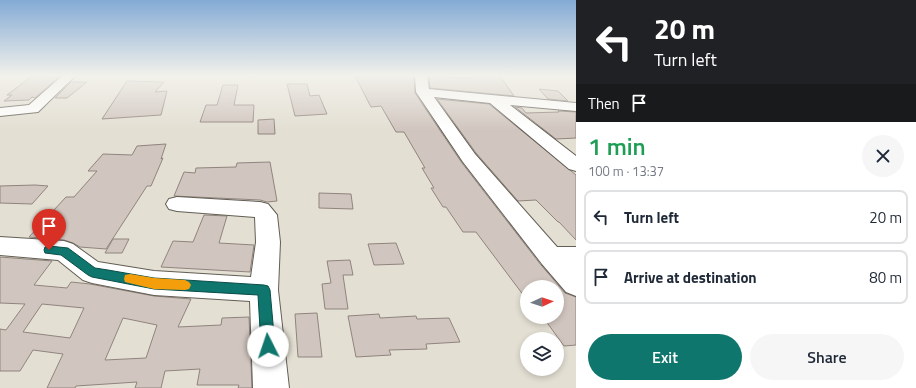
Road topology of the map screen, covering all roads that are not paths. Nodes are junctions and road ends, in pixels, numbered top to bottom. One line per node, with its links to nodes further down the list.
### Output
1 (49, 94): 6 (street)
2 (428, 94): 10 (street)
3 (473, 94): 4 (street)
4 (493, 98): 5 (street); 7 (street)
5 (576, 106)
6 (0, 112)
7 (576, 165)
8 (177, 204): 13 (street)
9 (0, 246): 13 (street)
10 (551, 256): 11 (street); 12 (street)
11 (576, 256)
12 (576, 284)
13 (264, 290): 14 (street)
14 (271, 388)

